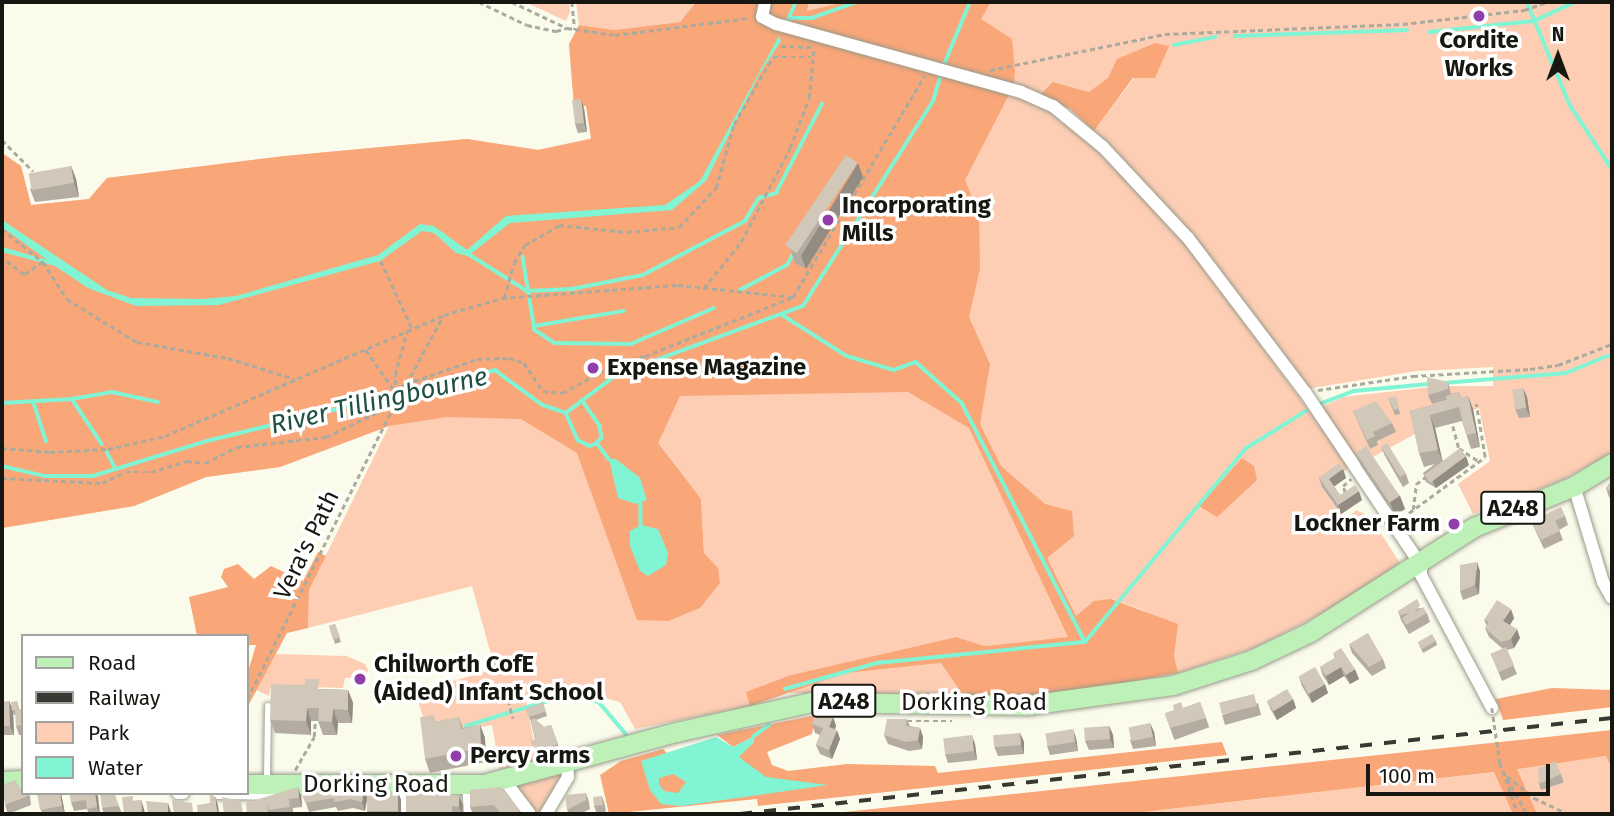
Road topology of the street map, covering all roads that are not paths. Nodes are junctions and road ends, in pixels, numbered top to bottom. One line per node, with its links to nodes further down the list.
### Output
1 (765, 2): 4 (street)
2 (1612, 463): 3 (main road, Dorking Road / A248)
3 (1574, 486): 4 (main road, Dorking Road / A248); 5 (street)
4 (1421, 568): 7 (street); 8 (main road, Dorking Road / A248)
5 (1612, 598)
6 (268, 706): 13 (lane)
7 (1492, 708)
8 (567, 763): 11 (main road, Dorking Road / A248); 21 (street)
9 (21, 780): 10 (main road)
10 (2, 781)
11 (505, 781): 14 (main road, Dorking Road / A248); 20 (street)
12 (248, 784): 13 (main road, Dorking Road / A248)
13 (267, 785): 16 (main road, Dorking Road / A248)
14 (468, 785): 15 (main road, Dorking Road / A248); 19 (street)
15 (404, 786): 16 (main road, Dorking Road / A248); 18 (street)
16 (297, 790): 17 (street)
17 (248, 793)
18 (405, 814)
19 (470, 814)
20 (530, 814)
21 (546, 814)

